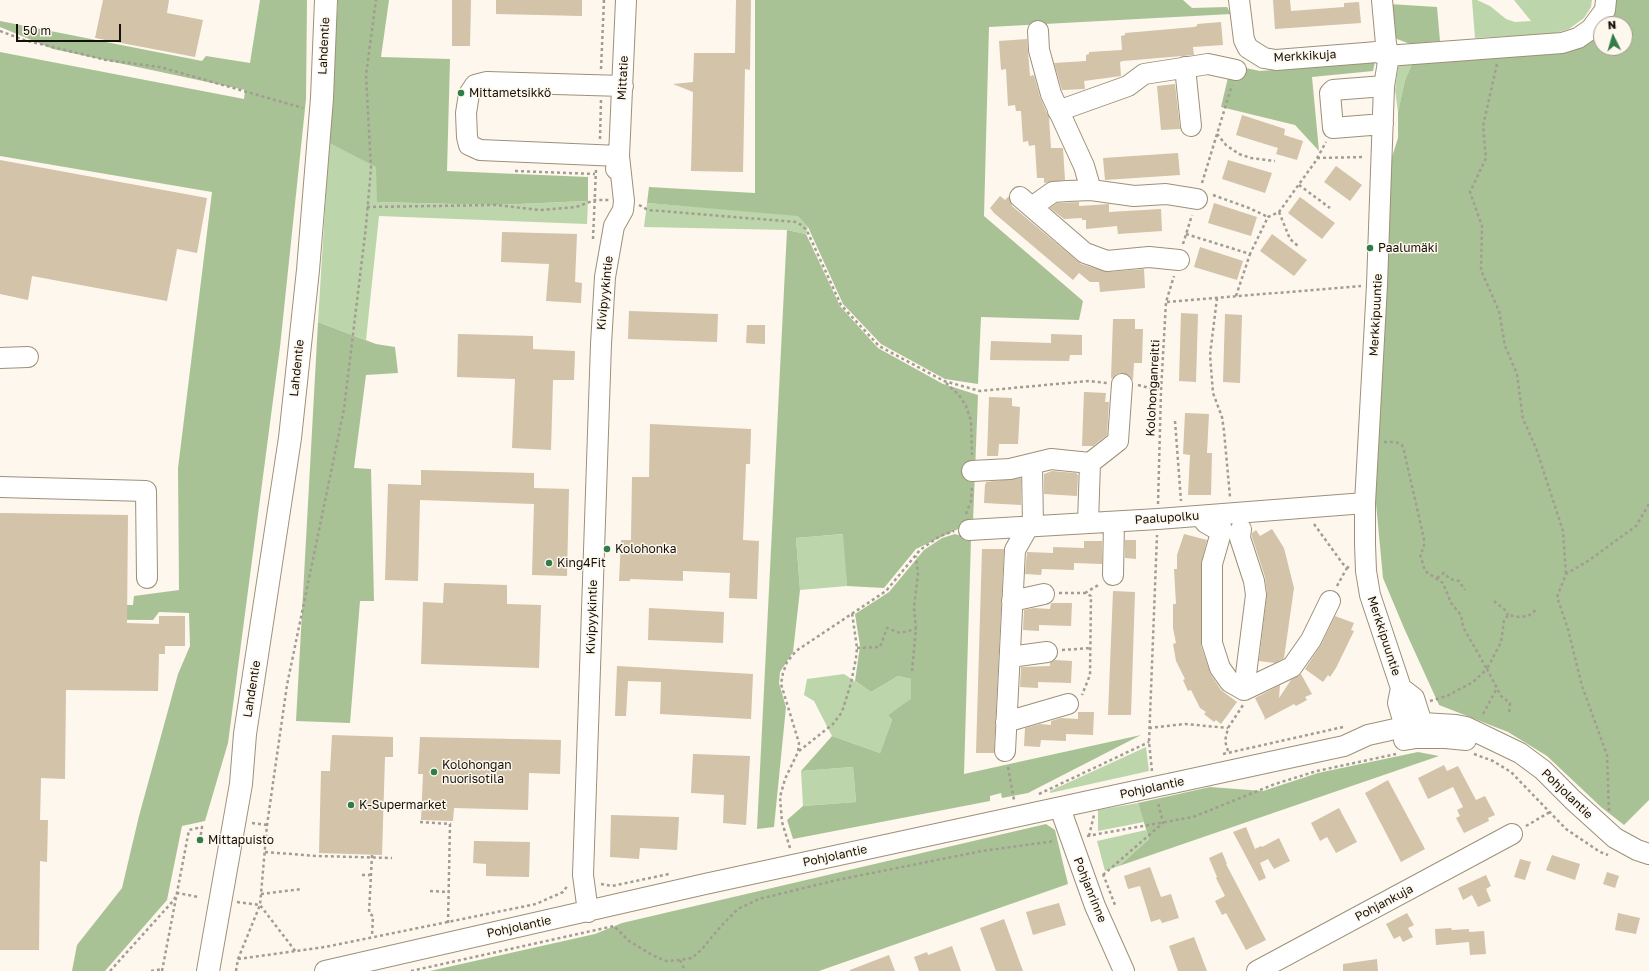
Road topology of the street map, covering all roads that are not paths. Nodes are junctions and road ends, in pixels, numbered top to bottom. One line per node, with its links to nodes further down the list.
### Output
1 (326, 0): 46 (main road, Lahdentie)
2 (626, 0): 10 (street, Mittatie)
3 (1239, 0): 7 (street, Merkkikuja)
4 (1382, 0): 7 (street)
5 (1606, 0): 7 (street)
6 (1038, 31): 12 (street)
7 (1389, 56): 11 (street, Merkkipuuntie)
8 (1185, 67): 9 (street); 12 (street); 14 (street)
9 (1236, 70)
10 (623, 86): 15 (street, Mittatie); 15 (street)
11 (1384, 86): 13 (street, Merkkipuuntie); 13 (street)
12 (1058, 111): 16 (street)
13 (1383, 124): 27 (street, Merkkipuuntie)
14 (1191, 126)
15 (619, 156): 18 (street, Mittatie)
16 (1091, 190): 17 (street); 19 (street)
17 (1198, 195)
18 (617, 201): 51 (street, Kivipyykintie)
19 (1179, 260)
20 (28, 357): 21 (street)
21 (0, 358)
22 (1122, 384): 23 (street)
23 (1090, 463): 24 (street); 31 (street)
24 (1032, 465): 25 (street); 32 (street)
25 (972, 471)
26 (0, 487): 36 (street)
27 (1365, 503): 29 (street, Paalupolku); 45 (street, Merkkipuuntie)
28 (1192, 517): 29 (street, Paalupolku); 30 (street, Paalupolku); 33 (street)
29 (1243, 518): 33 (street); 42 (street)
30 (1114, 522): 31 (street, Paalupolku); 35 (street)
31 (1088, 523): 32 (street, Paalupolku)
32 (1030, 527): 34 (street, Paalupolku); 38 (street)
33 (1222, 529): 42 (street)
34 (964, 530)
35 (1113, 575)
36 (147, 578)
37 (1044, 594): 38 (street)
38 (1012, 601): 41 (street)
39 (1330, 601): 42 (street)
40 (1047, 652): 41 (street)
41 (1010, 657): 44 (street)
42 (1244, 690)
43 (1068, 704): 44 (street)
44 (1006, 722): 47 (street)
45 (1414, 730): 48 (street, Pohjolantie, bridge); 50 (street, Pohjolantie)
46 (245, 734): 53 (main road, Lahdentie); 54 (main road, Lahdentie)
47 (1005, 751)
48 (1060, 808): 51 (street, Pohjolantie); 56 (street, Pohjanrinne)
49 (1512, 834): 57 (street, Pohjankuja)
50 (1649, 854)
51 (588, 912): 52 (street, Pohjolantie)
52 (371, 968): 55 (street, Pohjolantie)
53 (196, 971)
54 (208, 971)
55 (322, 971)
56 (1124, 971)
57 (1257, 971)

